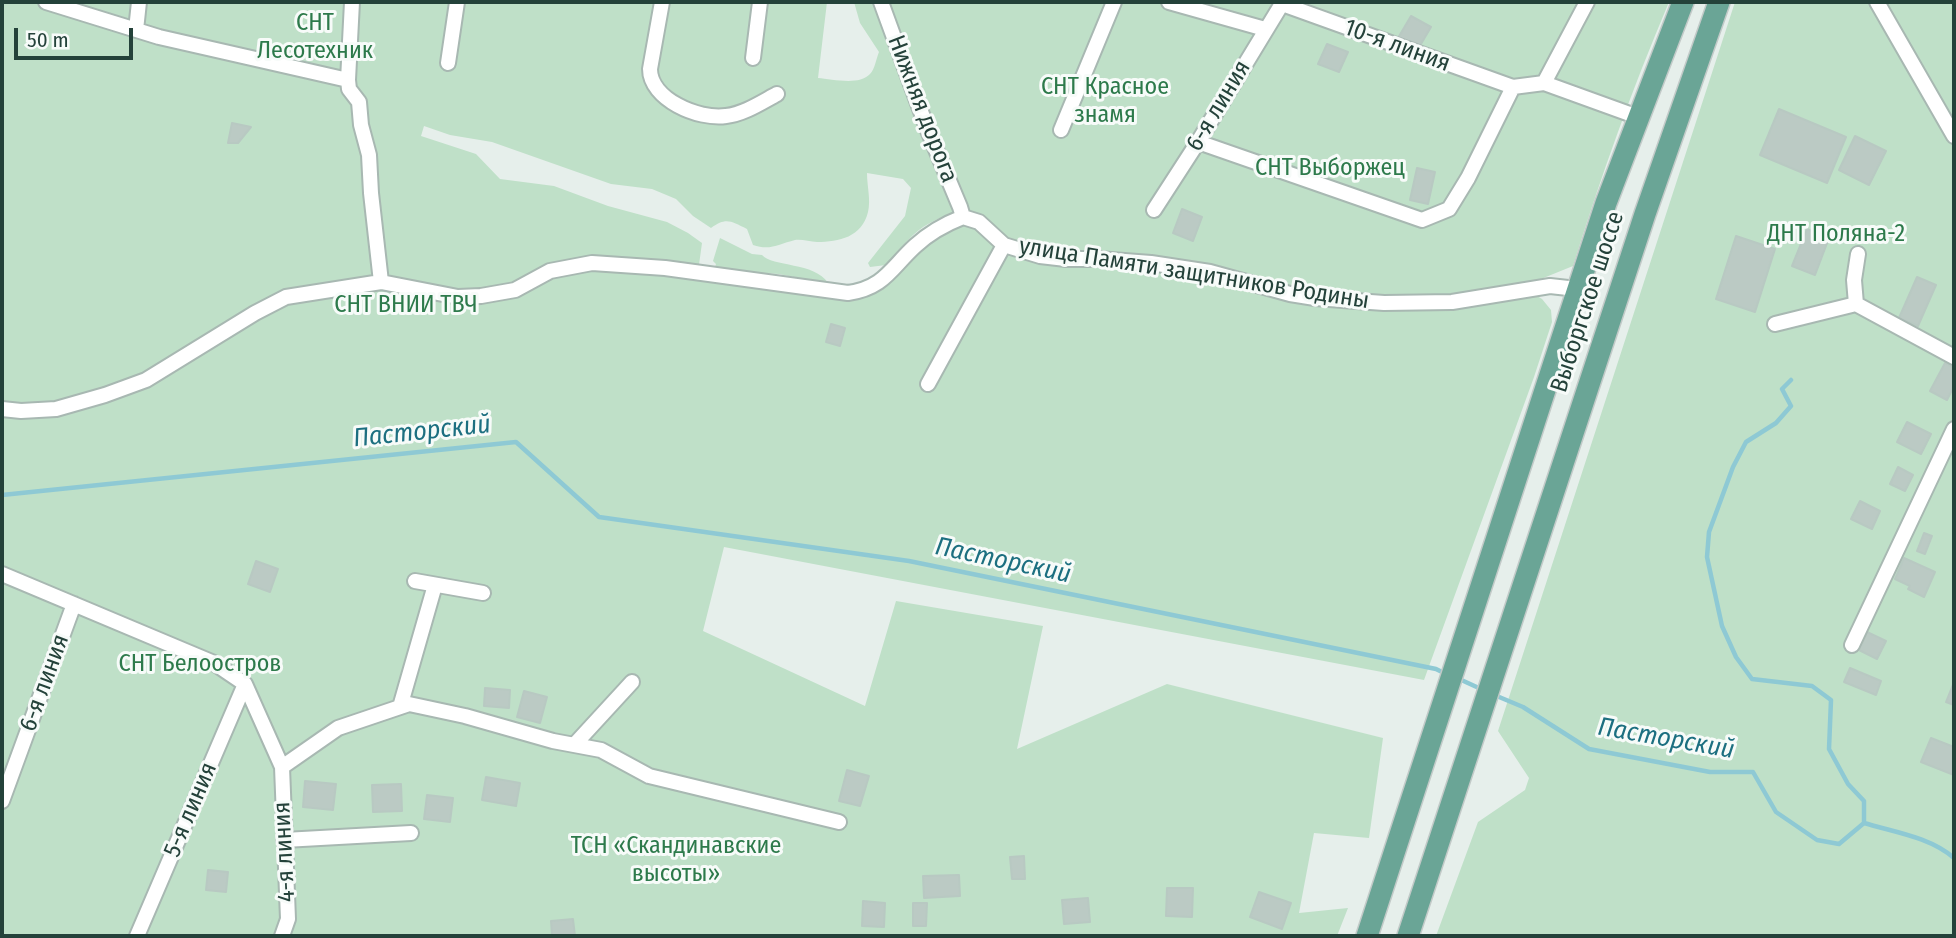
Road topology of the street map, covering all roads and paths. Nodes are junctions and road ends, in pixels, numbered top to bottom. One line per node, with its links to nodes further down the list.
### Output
1 (46, 2): 16 (street)
2 (139, 2): 16 (street)
3 (352, 2): 19 (street)
4 (457, 2): 18 (street)
5 (662, 2): 22 (street)
6 (760, 2): 17 (street)
7 (881, 2): 28 (street, Нижняя дорога)
8 (1114, 2): 24 (street)
9 (1169, 2): 15 (street)
10 (1587, 2): 20 (street)
11 (1683, 2): 23 (main road, Выборгское шоссе)
12 (1719, 2): 57 (main road, Выборгское шоссе)
13 (1877, 2): 25 (street)
14 (1282, 3): 15 (street, 6-я линия); 21 (street, 10-я линия)
15 (1265, 29): 26 (street, 6-я линия)
16 (136, 30): 19 (street)
17 (753, 58)
18 (448, 63)
19 (348, 80): 31 (street)
20 (1544, 83): 21 (street); 23 (street)
21 (1513, 87): 26 (street)
22 (777, 94)
23 (1637, 117): 32 (main road, Выборгское шоссе)
24 (1061, 130)
25 (1954, 136)
26 (1198, 142): 27 (street, 6-я линия)
27 (1154, 209)
28 (962, 217): 29 (street, улица Памяти защитников Родины); 31 (street)
29 (1004, 244): 32 (street, улица Памяти защитников Родины); 36 (street)
30 (1858, 254): 33 (street)
31 (381, 282): 37 (street)
32 (1577, 289): 56 (main road, Выборгское шоссе)
33 (1856, 304): 34 (street); 35 (street)
34 (1775, 324)
35 (1954, 357)
36 (928, 384)
37 (2, 409)
38 (1954, 429): 44 (street)
39 (2, 574): 43 (street)
40 (415, 581): 41 (street)
41 (435, 585): 42 (street); 47 (street)
42 (483, 593)
43 (74, 604): 46 (street); 50 (street, 6-я линия)
44 (1852, 645)
45 (632, 682): 48 (street)
46 (245, 684): 49 (street); 55 (street, 5-я линия)
47 (400, 707): 48 (street); 49 (street)
48 (575, 744): 51 (street)
49 (282, 767): 53 (street, 4-я линия)
50 (2, 801)
51 (839, 822)
52 (411, 833): 53 (street)
53 (284, 839): 54 (street, 4-я линия)
54 (283, 935)
55 (137, 936)
56 (1367, 936)
57 (1408, 936)

